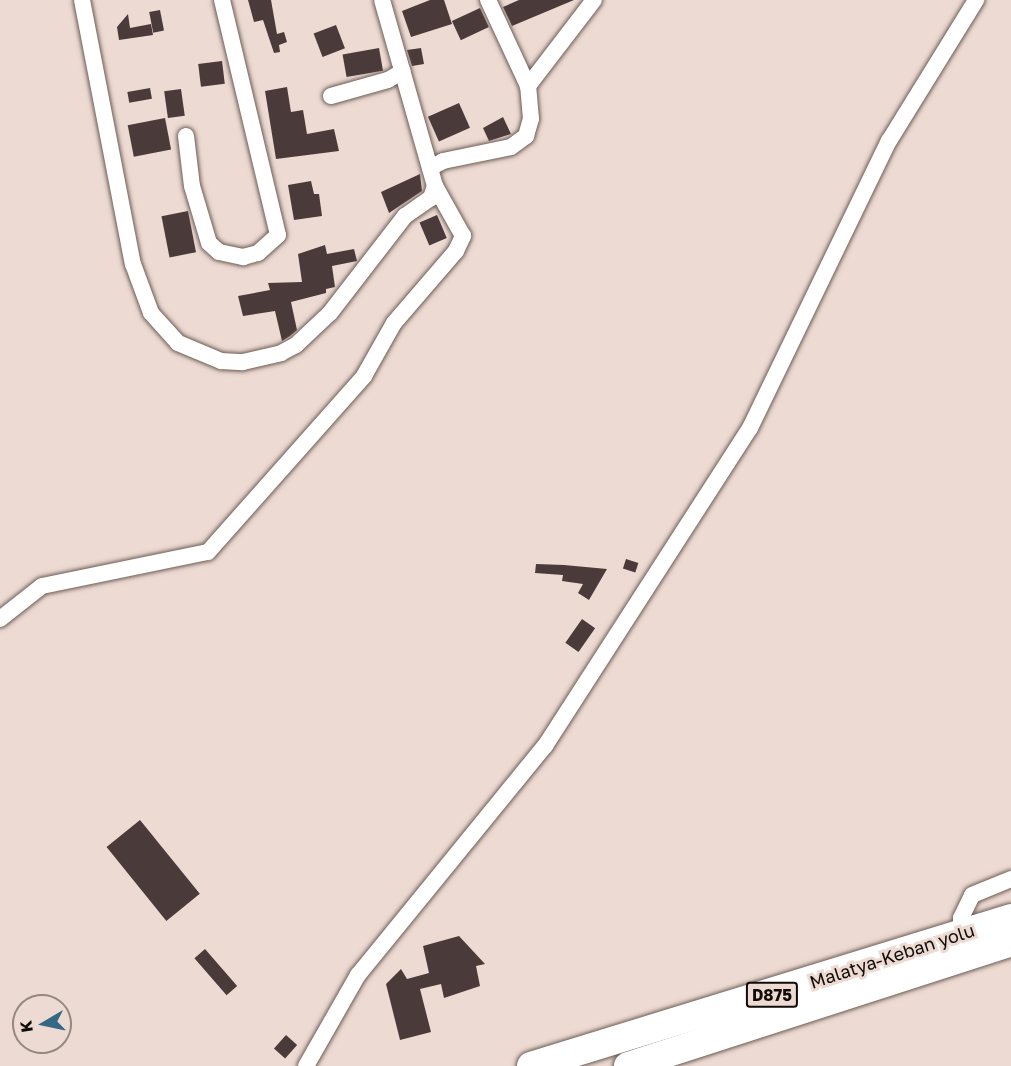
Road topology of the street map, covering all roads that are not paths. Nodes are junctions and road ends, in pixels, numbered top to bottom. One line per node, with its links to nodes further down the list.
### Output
1 (222, 0): 10 (street)
2 (382, 0): 7 (street)
3 (488, 0): 8 (street)
4 (594, 0): 8 (street)
5 (976, 0): 18 (street)
6 (88, 2): 12 (street)
7 (403, 71): 9 (street); 11 (street)
8 (528, 86): 11 (street)
9 (331, 96)
10 (186, 136)
11 (430, 168): 12 (street)
12 (435, 186): 13 (street)
13 (0, 619)
14 (1011, 879): 16 (street)
15 (1011, 918): 16 (highway, Malatya-Keban yolu / D875)
16 (961, 934): 19 (highway, Malatya-Keban yolu / D875)
17 (1011, 942): 20 (highway, Malatya-Keban yolu / D875)
18 (306, 1066)
19 (531, 1066)
20 (628, 1066)

